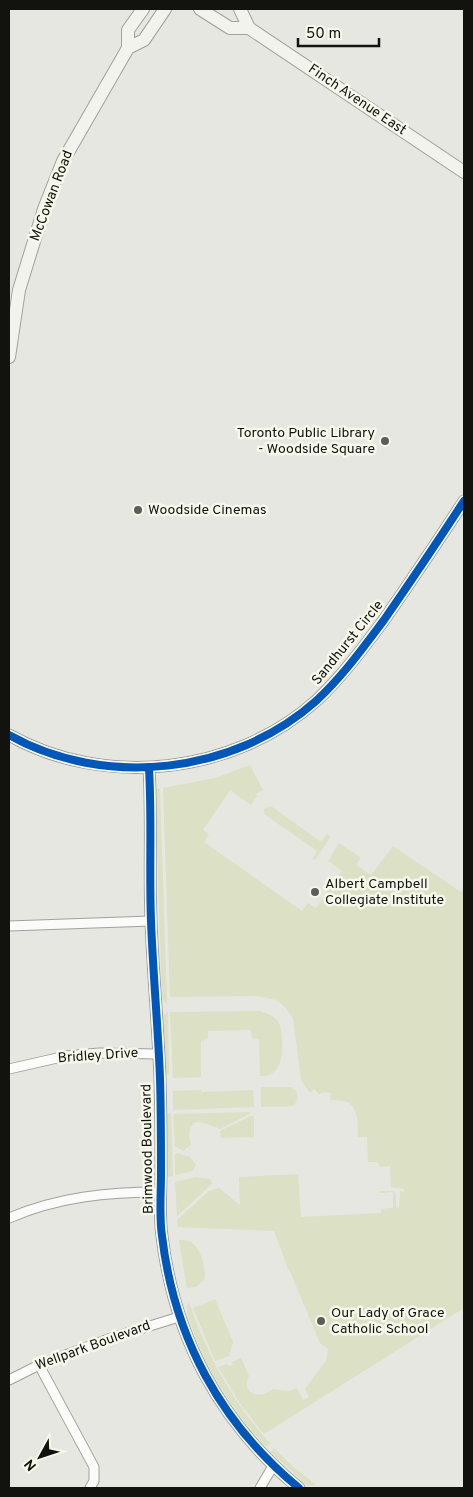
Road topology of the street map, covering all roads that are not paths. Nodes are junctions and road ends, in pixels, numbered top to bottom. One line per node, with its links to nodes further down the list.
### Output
1 (143, 9): 6 (main road, McCowan Road)
2 (165, 9): 6 (main road, McCowan Road)
3 (200, 9): 5 (main road, Finch Avenue East)
4 (240, 9): 5 (main road)
5 (249, 28): 7 (main road, Finch Avenue East)
6 (128, 48): 8 (main road, McCowan Road)
7 (464, 172)
8 (9, 357)
9 (464, 501): 11 (street, Sandhurst Circle)
10 (9, 735): 11 (street, Sandhurst Circle)
11 (149, 768): 12 (street, Brimwood Boulevard)
12 (151, 921): 13 (street); 14 (street, Brimwood Boulevard)
13 (9, 926)
14 (159, 1054): 15 (street, Bridley Drive); 16 (street, Brimwood Boulevard)
15 (9, 1069)
16 (161, 1192): 17 (street); 18 (street, Brimwood Boulevard)
17 (9, 1218)
18 (179, 1317): 19 (street, Wellpark Boulevard); 21 (street, Brimwood Boulevard)
19 (39, 1365): 20 (street, Wellpark Boulevard); 22 (street)
20 (9, 1380)
21 (273, 1466): 23 (street); 24 (street, Brimwood Boulevard)
22 (90, 1488)
23 (260, 1488)
24 (299, 1488)

